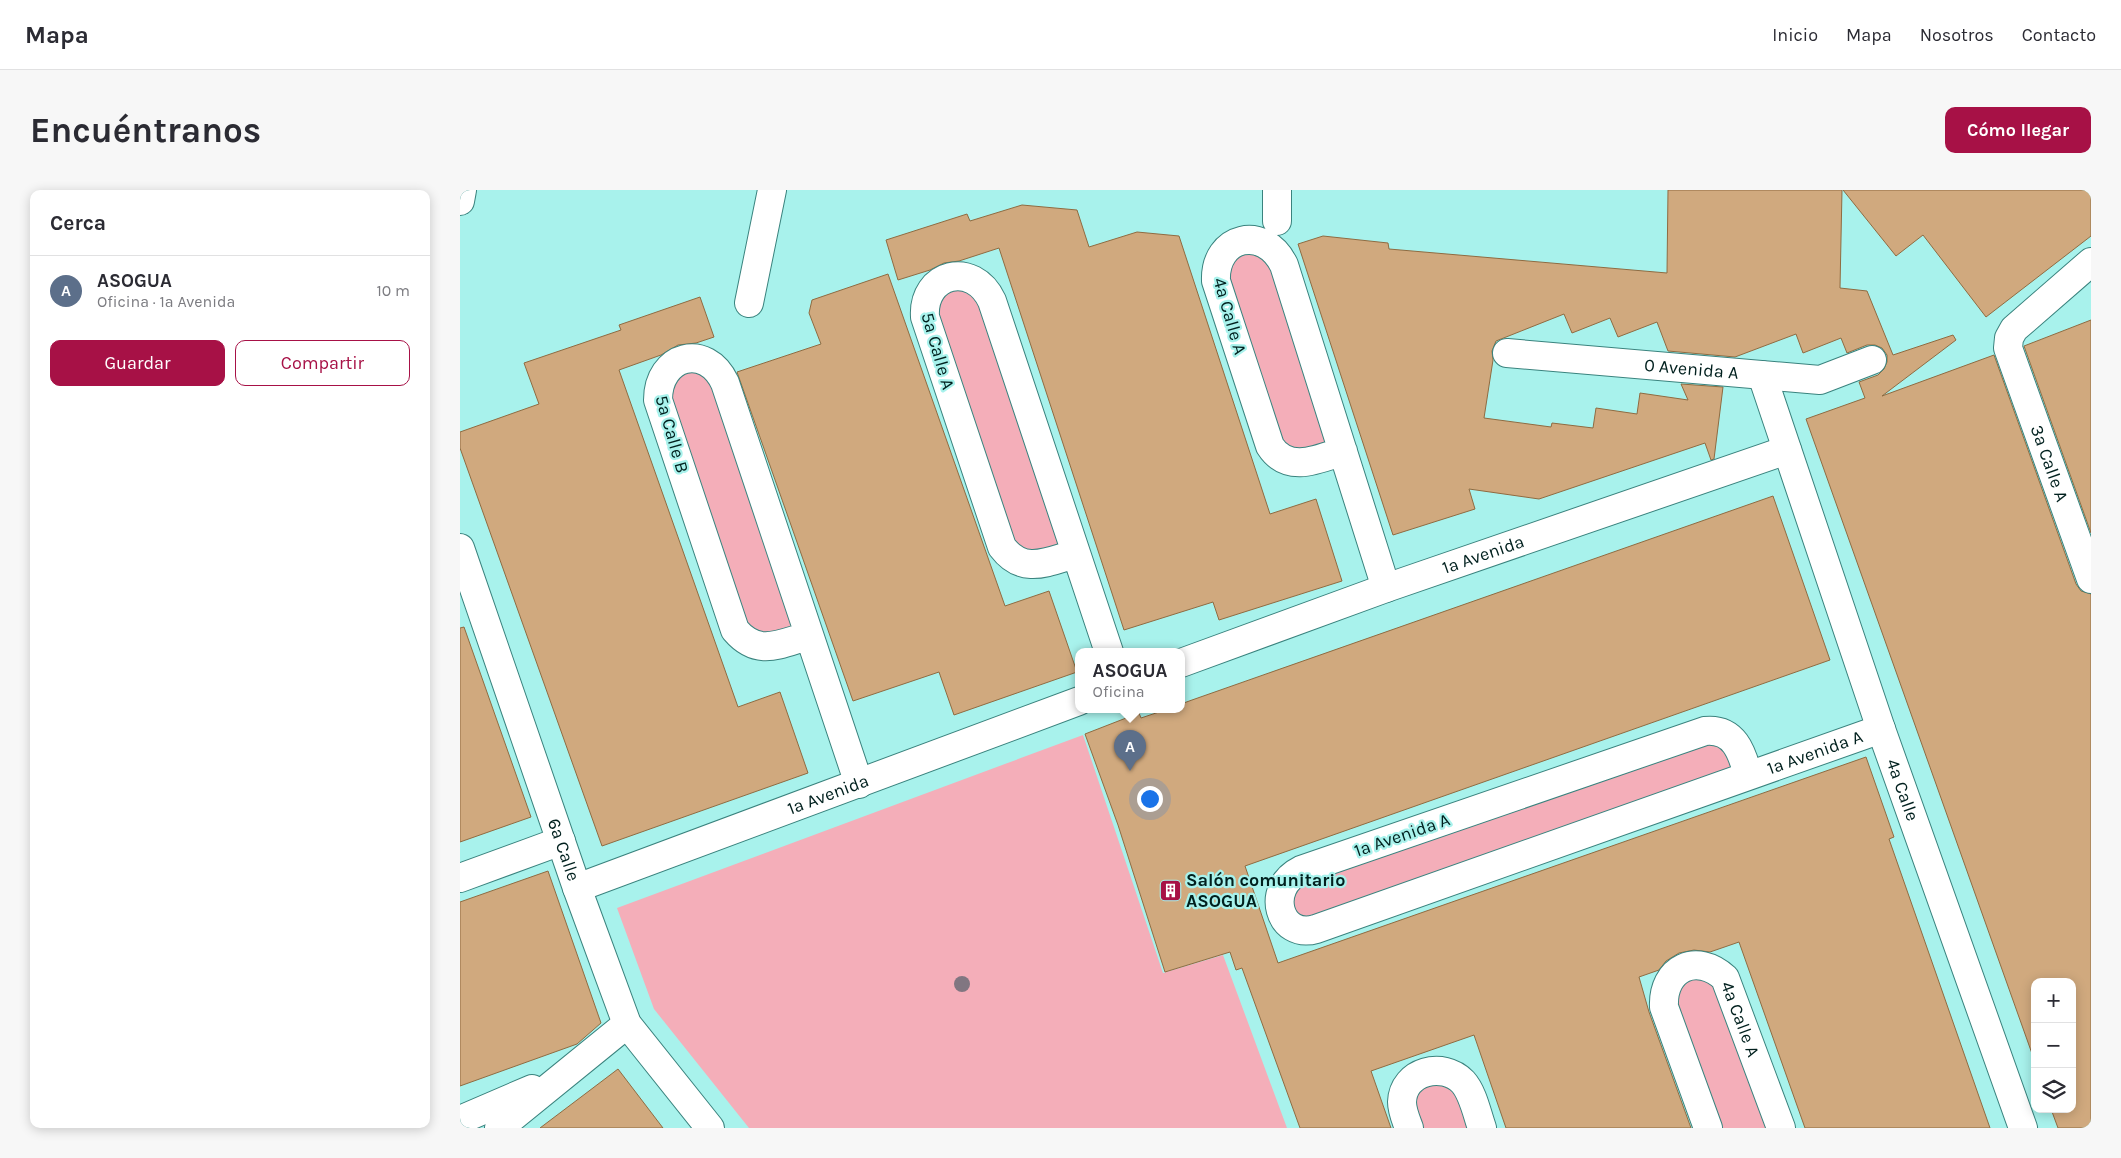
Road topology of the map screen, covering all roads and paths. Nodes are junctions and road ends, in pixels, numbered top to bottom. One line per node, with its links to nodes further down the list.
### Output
1 (462, 190): 4 (street)
2 (772, 190): 7 (street)
3 (1277, 190): 5 (street)
4 (460, 201)
5 (1277, 221)
6 (2091, 262): 16 (street, 3a Calle A)
7 (749, 303)
8 (1507, 353): 10 (street, 0 Avenida A)
9 (1872, 360): 10 (street, 0 Avenida A)
10 (1762, 375): 11 (street, 4a Calle)
11 (1787, 450): 17 (street, 1a Avenida); 22 (street, 4a Calle)
12 (1343, 451): 12 (street, 4a Calle A); 17 (street, 4a Calle A)
13 (460, 548): 15 (street, 6a Calle)
14 (1075, 554): 14 (street, 5a Calle A); 19 (street, 5a Calle A)
15 (464, 578): 25 (street, 6a Calle)
16 (2091, 579)
17 (1386, 588): 20 (street, 1a Avenida)
18 (808, 636): 18 (street, 5a Calle B); 24 (street, 5a Calle B)
19 (1108, 648)
20 (1185, 662)
21 (1075, 703): 24 (street, 1a Avenida)
22 (1881, 729): 23 (street, 1a Avenida A); 37 (street, 4a Calle)
23 (1748, 775): 23 (street, 1a Avenida A)
24 (859, 784): 27 (street, 1a Avenida)
25 (561, 842): 26 (street); 27 (street, 6a Calle)
26 (460, 878)
27 (577, 888): 28 (street, 6a Calle)
28 (627, 1024): 29 (street); 32 (street, 6a Calle)
29 (561, 1077): 30 (street); 31 (street)
30 (460, 1120)
31 (499, 1128)
32 (710, 1128)
33 (1409, 1128): 34 (street)
34 (1482, 1128)
35 (1708, 1128): 36 (street, 4a Calle A)
36 (1781, 1128)
37 (2023, 1128)

